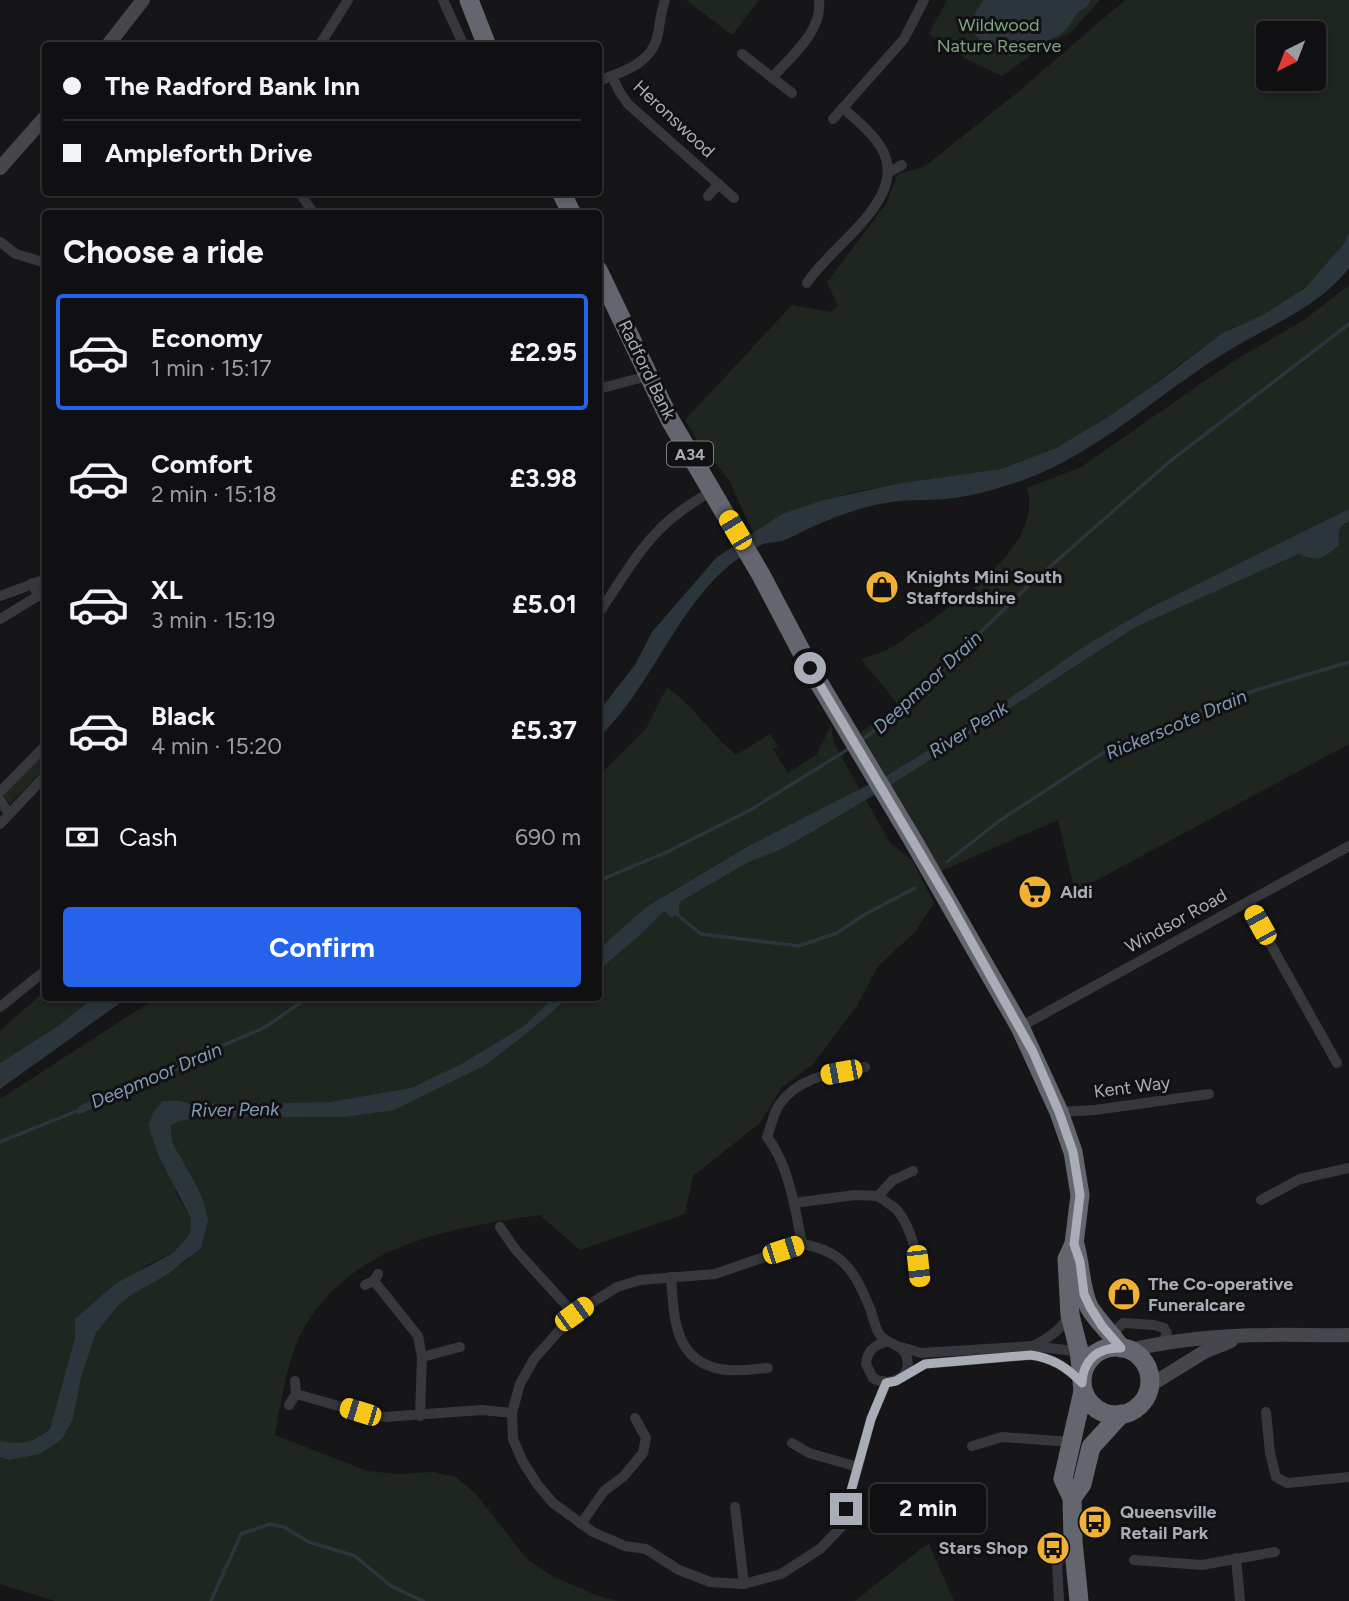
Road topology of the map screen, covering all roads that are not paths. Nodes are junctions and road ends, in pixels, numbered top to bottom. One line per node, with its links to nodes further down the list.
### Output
1 (143, 0): 8 (street)
2 (348, 0): 9 (street)
3 (443, 0): 10 (street)
4 (469, 0): 11 (highway)
5 (663, 0): 13 (street, Heronswood)
6 (819, 0): 14 (street)
7 (924, 0): 17 (street)
8 (110, 42)
9 (322, 42)
10 (462, 42)
11 (485, 42)
12 (742, 54): 14 (street)
13 (612, 76): 15 (street, Heronswood); 23 (street, Heronswood)
14 (772, 78): 16 (street)
15 (602, 80)
16 (792, 93)
17 (843, 108): 18 (street); 22 (street)
18 (833, 119)
19 (42, 120): 21 (street)
20 (902, 165): 22 (street)
21 (0, 167)
22 (889, 172): 29 (street)
23 (719, 184): 24 (street); 25 (street, Heronswood)
24 (708, 196)
25 (734, 198)
26 (0, 242): 27 (street)
27 (42, 262)
28 (602, 278): 30 (highway, Radford Bank / A34)
29 (807, 283)
30 (648, 376): 31 (street); 32 (highway, Radford Bank / A34)
31 (602, 388)
32 (712, 491): 36 (street); 48 (highway, Radford Bank / A34)
33 (42, 580): 34 (street)
34 (32, 583): 35 (street); 37 (street)
35 (0, 596)
36 (602, 608)
37 (0, 619)
38 (42, 750): 40 (street)
39 (42, 779): 42 (street)
40 (0, 792)
41 (0, 800): 42 (street)
42 (9, 814): 43 (street)
43 (0, 824)
44 (1349, 846): 45 (street, Windsor Road)
45 (1247, 902): 48 (street, Windsor Road); 49 (street)
46 (42, 973): 47 (street)
47 (0, 1007)
48 (1020, 1027): 52 (highway, A34)
49 (1337, 1063)
50 (865, 1067): 57 (street)
51 (1209, 1094): 52 (street, Kent Way)
52 (1059, 1112): 60 (highway, A34)
53 (1349, 1168): 56 (street)
54 (913, 1171): 55 (street)
55 (878, 1196): 57 (street); 63 (street)
56 (1261, 1200)
57 (794, 1203): 59 (street)
58 (500, 1227): 64 (street)
59 (802, 1244): 61 (street); 66 (street)
60 (1074, 1244): 65 (highway, A34); 73 (highway, A34)
61 (671, 1277): 64 (street); 78 (street)
62 (372, 1280): 77 (street)
63 (919, 1280)
64 (574, 1314): 89 (street)
65 (1070, 1315): 72 (street); 76 (highway, A34)
66 (878, 1332): 69 (street); 75 (street)
67 (1349, 1335): 68 (street)
68 (1242, 1337): 70 (street); 84 (street)
69 (886, 1342): 71 (street); 75 (street)
70 (1163, 1342): 73 (street); 73 (street)
71 (899, 1346): 72 (street); 79 (street)
72 (1033, 1346): 76 (street)
73 (1117, 1347): 76 (street); 83 (highway); 84 (highway)
74 (460, 1348): 77 (street)
75 (871, 1349): 80 (street)
76 (1079, 1351): 83 (highway, A34)
77 (422, 1356): 91 (street)
78 (768, 1368)
79 (901, 1377): 82 (street); 83 (street)
80 (873, 1378): 82 (street); 86 (street)
81 (295, 1381): 85 (street)
82 (886, 1383): 86 (street)
83 (1083, 1383): 90 (highway); 93 (highway, A34)
84 (1149, 1386): 90 (highway)
85 (296, 1394): 87 (street); 91 (street)
86 (879, 1397): 96 (street)
87 (289, 1405)
88 (1266, 1412): 97 (street)
89 (512, 1413): 91 (street); 100 (street)
90 (1121, 1414): 98 (highway, A34)
91 (420, 1416)
92 (635, 1418): 100 (street)
93 (1072, 1442): 95 (street); 98 (highway, A34)
94 (792, 1443): 96 (street)
95 (972, 1446)
96 (858, 1467): 107 (street)
97 (1349, 1477)
98 (1072, 1498): 101 (highway, A34)
99 (734, 1507): 107 (street)
100 (580, 1524): 107 (street)
101 (1073, 1541): 108 (street); 109 (highway, A34)
102 (1275, 1552): 103 (street)
103 (1262, 1554): 104 (street); 106 (street)
104 (1236, 1558): 105 (street); 110 (street)
105 (1134, 1560)
106 (1264, 1566)
107 (744, 1584)
108 (1059, 1601)
109 (1079, 1601)
110 (1240, 1601)

